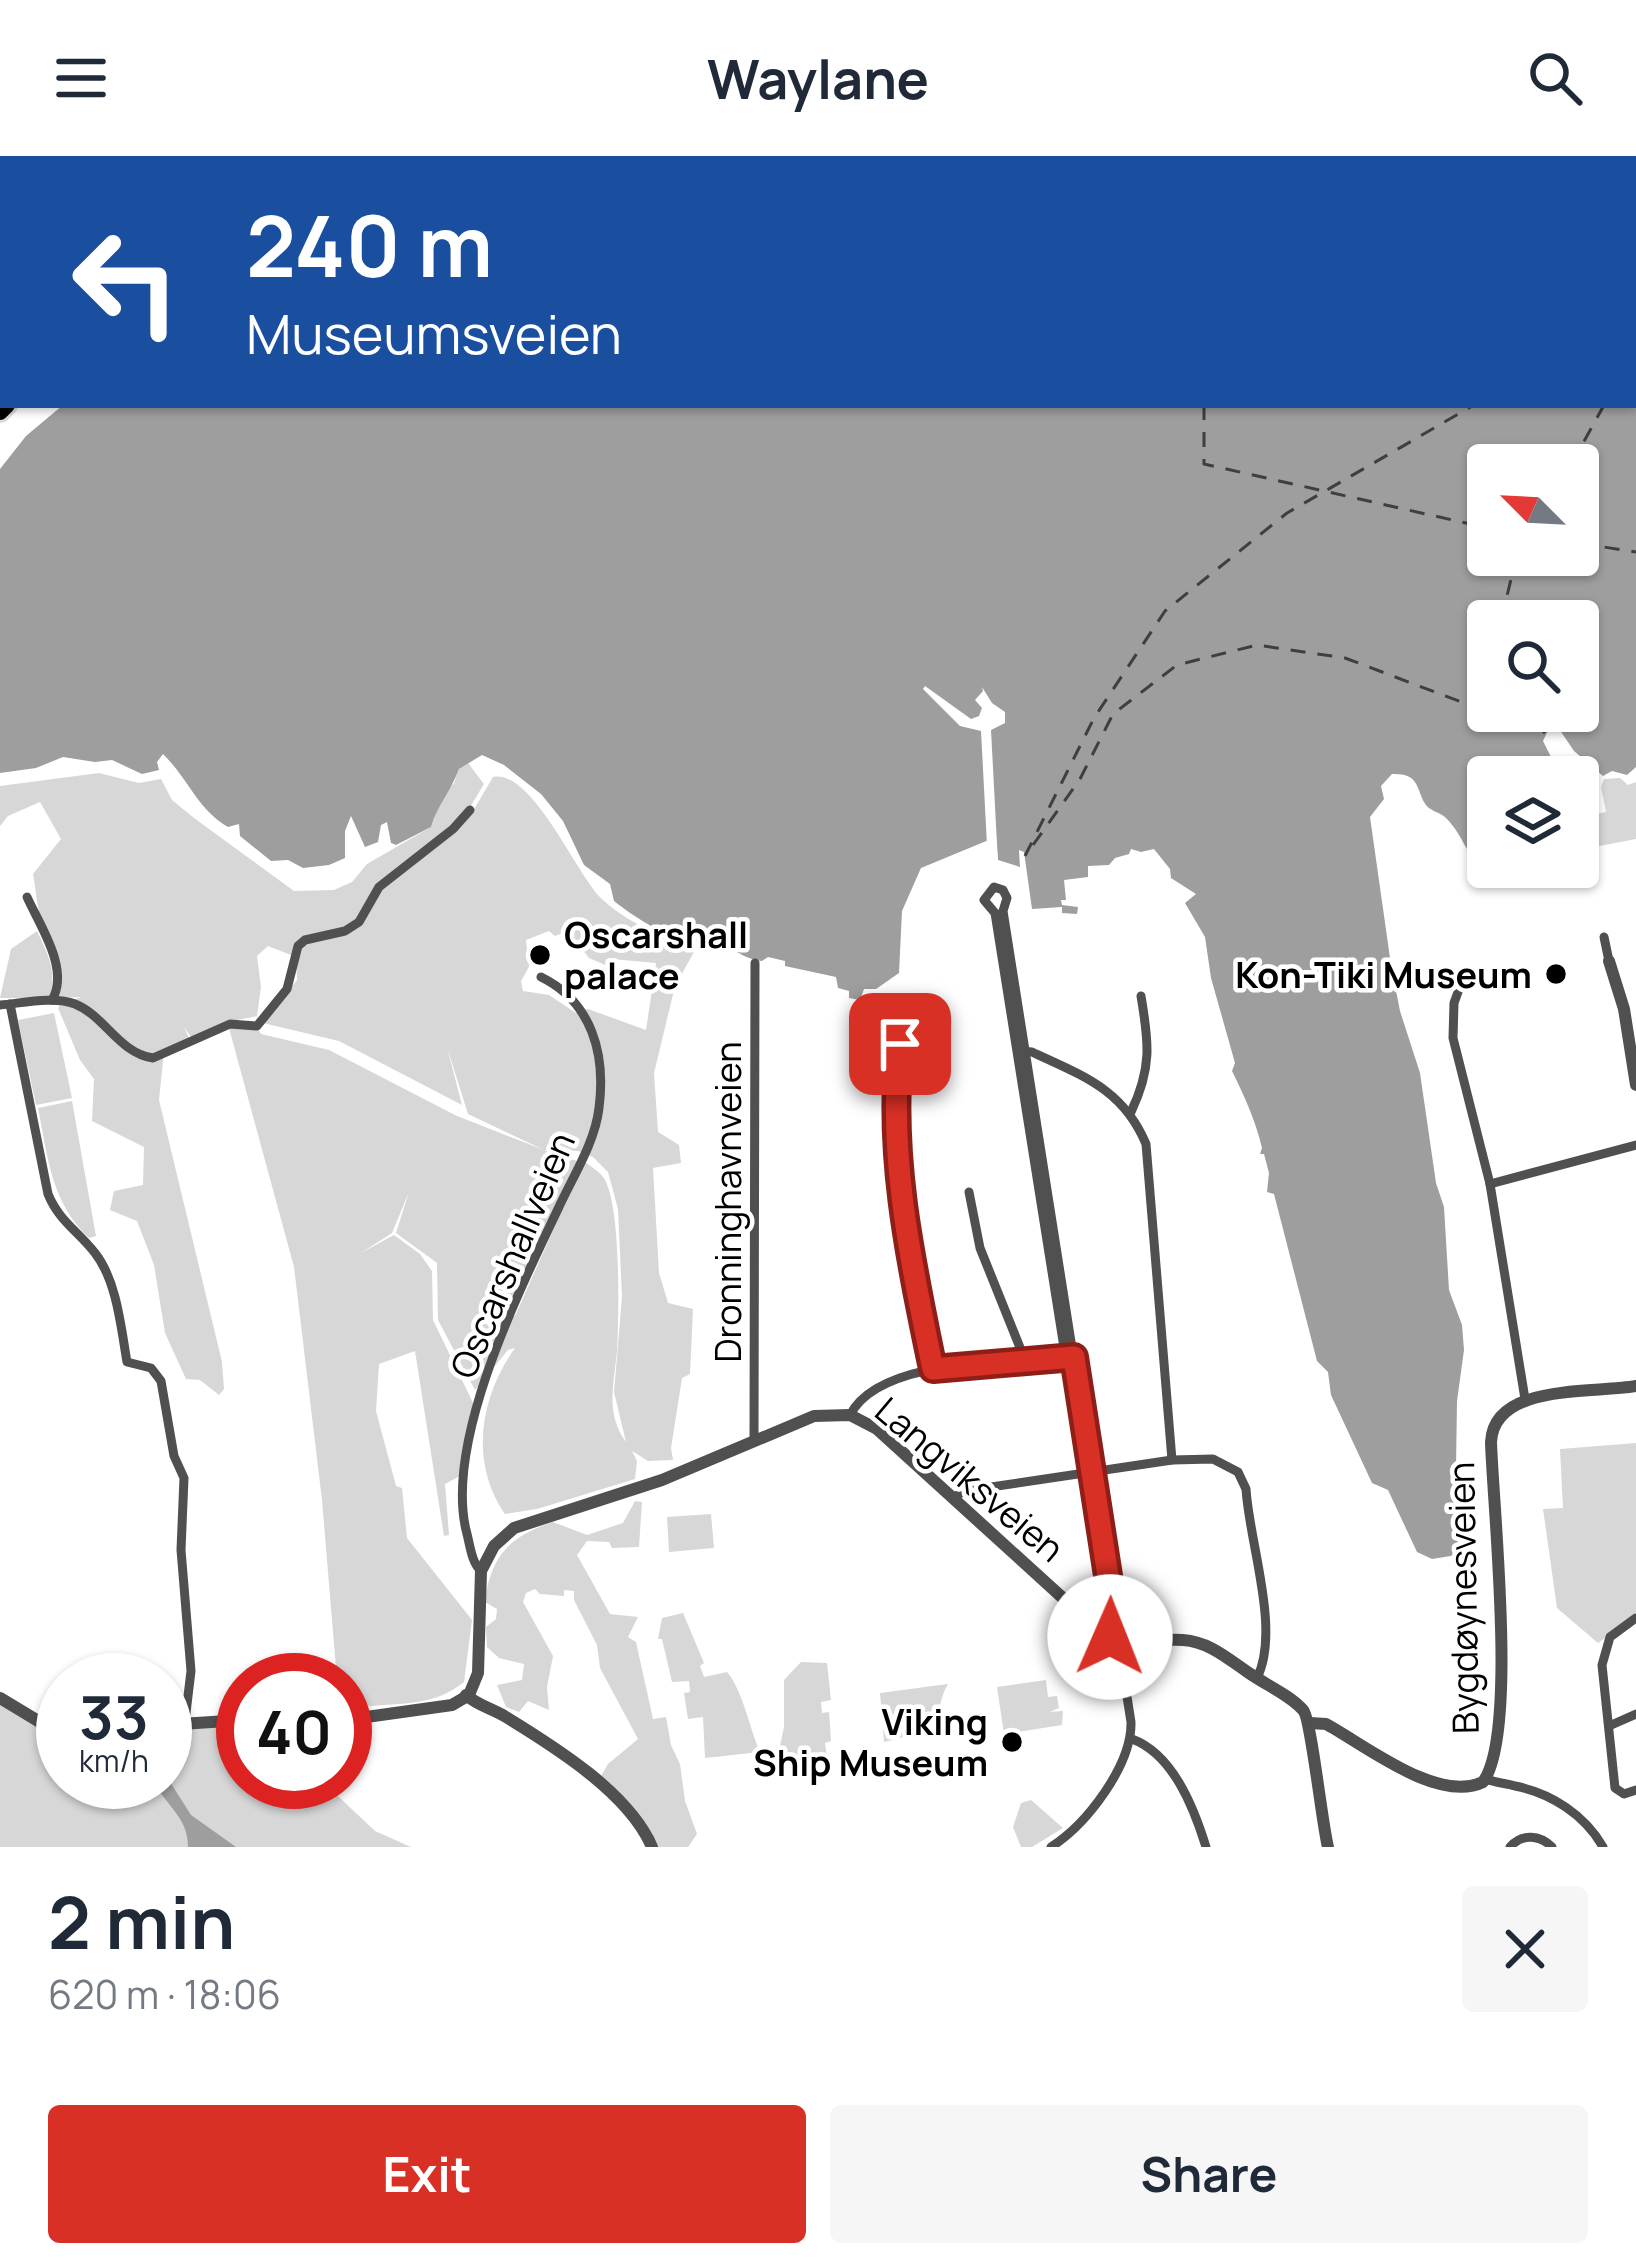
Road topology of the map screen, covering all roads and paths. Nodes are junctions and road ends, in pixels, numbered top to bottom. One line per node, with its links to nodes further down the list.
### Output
1 (470, 810): 10 (street)
2 (27, 897): 10 (street)
3 (1604, 937): 4 (street)
4 (1609, 961): 14 (street)
5 (755, 963): 25 (street, Dronninghavnveien)
6 (1466, 970): 17 (street)
7 (541, 977): 29 (street, Oscarshallveien)
8 (1011, 987): 8 (street); 13 (street)
9 (1141, 996): 15 (street)
10 (52, 1000): 11 (street)
11 (5, 1004): 32 (street)
12 (900, 1044): 21 (street)
13 (1021, 1051): 15 (street); 19 (street)
14 (1636, 1085)
15 (1131, 1112): 26 (street)
16 (1636, 1145): 17 (street)
17 (1490, 1184): 23 (street)
18 (969, 1192): 20 (street)
19 (1070, 1357): 20 (street); 27 (street)
20 (1024, 1360): 21 (street)
21 (933, 1369): 24 (street)
22 (1636, 1386): 23 (street)
23 (1525, 1399): 42 (street, Bygdøynesveien)
24 (850, 1415): 25 (street, Langviksveien); 28 (street, Langviksveien)
25 (754, 1440): 29 (street, Langviksveien)
26 (1172, 1460): 27 (street); 33 (street)
27 (1088, 1472): 28 (street); 31 (street)
28 (953, 1498): 31 (street, Langviksveien)
29 (481, 1571): 34 (street)
30 (1636, 1618): 40 (street)
31 (1114, 1639): 33 (street); 41 (street)
32 (189, 1653)
33 (1256, 1678): 39 (street)
34 (468, 1693): 37 (street); 44 (street)
35 (0, 1698): 38 (street)
36 (1636, 1714): 40 (street)
37 (372, 1716)
38 (36, 1720)
39 (1310, 1723): 42 (street); 47 (street)
40 (1609, 1726): 43 (street)
41 (1132, 1739): 45 (street); 46 (street)
42 (1486, 1778): 50 (street)
43 (1636, 1790)
44 (652, 1847)
45 (1051, 1847)
46 (1205, 1847)
47 (1328, 1847)
48 (1510, 1847): 49 (street)
49 (1552, 1847)
50 (1603, 1847)

